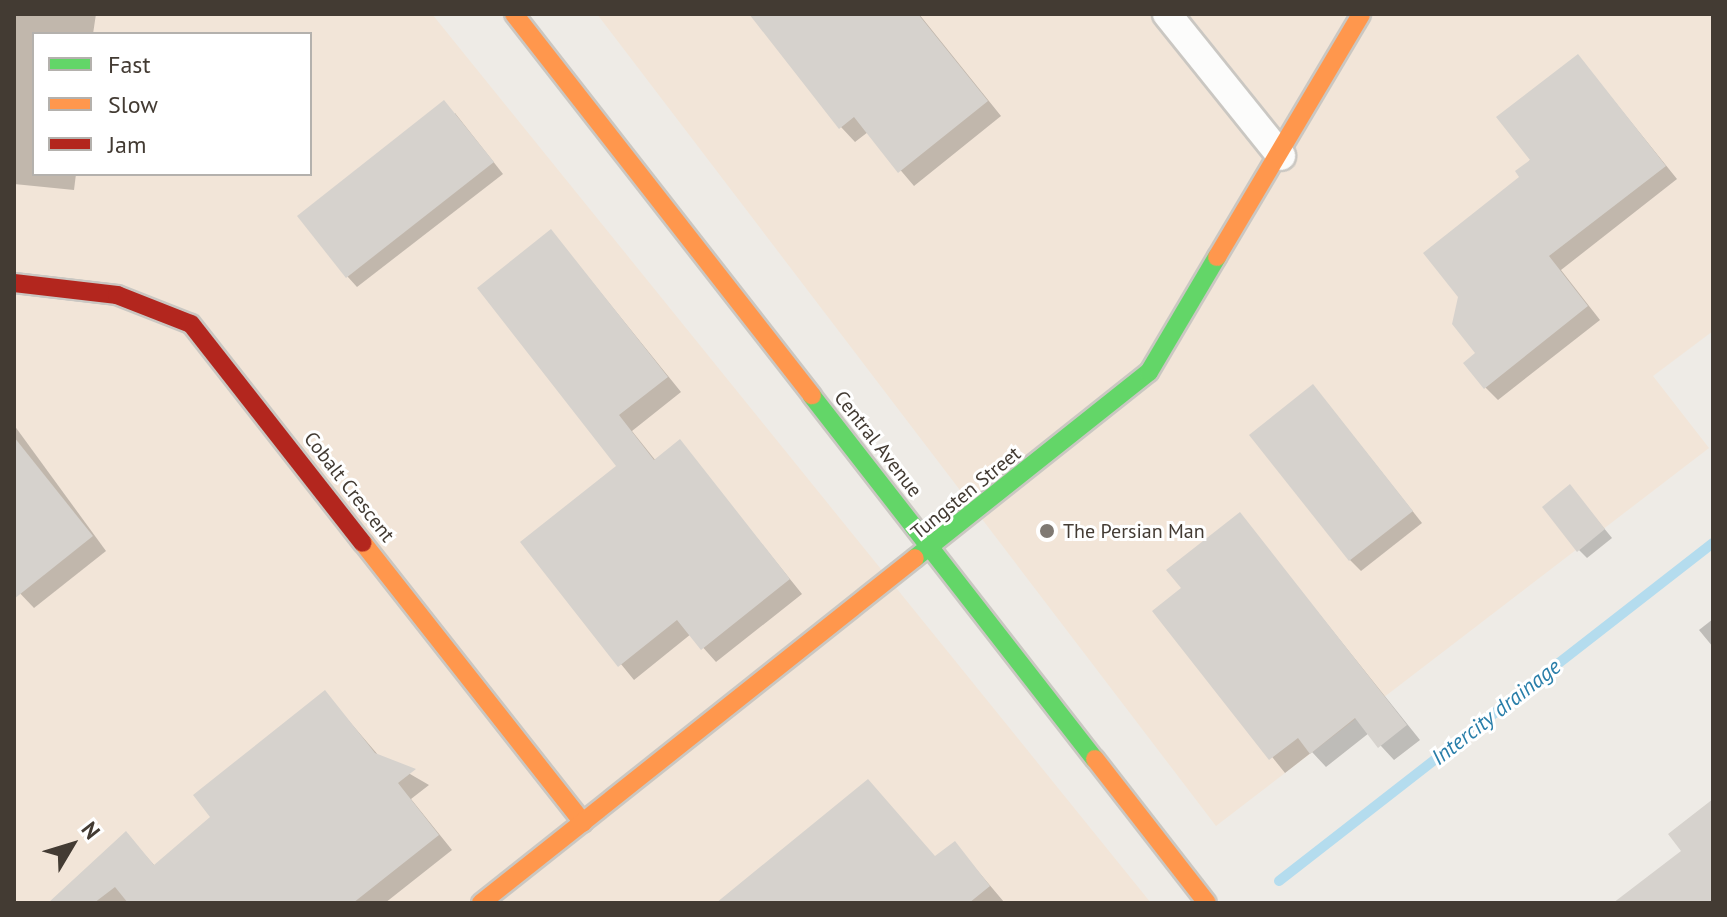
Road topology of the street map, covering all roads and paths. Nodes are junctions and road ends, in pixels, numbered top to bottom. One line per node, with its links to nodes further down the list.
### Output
1 (514, 14): 6 (street, Central Avenue)
2 (1167, 14): 4 (street)
3 (1361, 14): 4 (street, Tungsten Street)
4 (1281, 156): 6 (street, Tungsten Street)
5 (14, 283): 7 (street, Cobalt Crescent)
6 (933, 549): 7 (street, Tungsten Street); 9 (street, Central Avenue)
7 (583, 823): 8 (street, Tungsten Street)
8 (481, 903)
9 (1207, 903)

